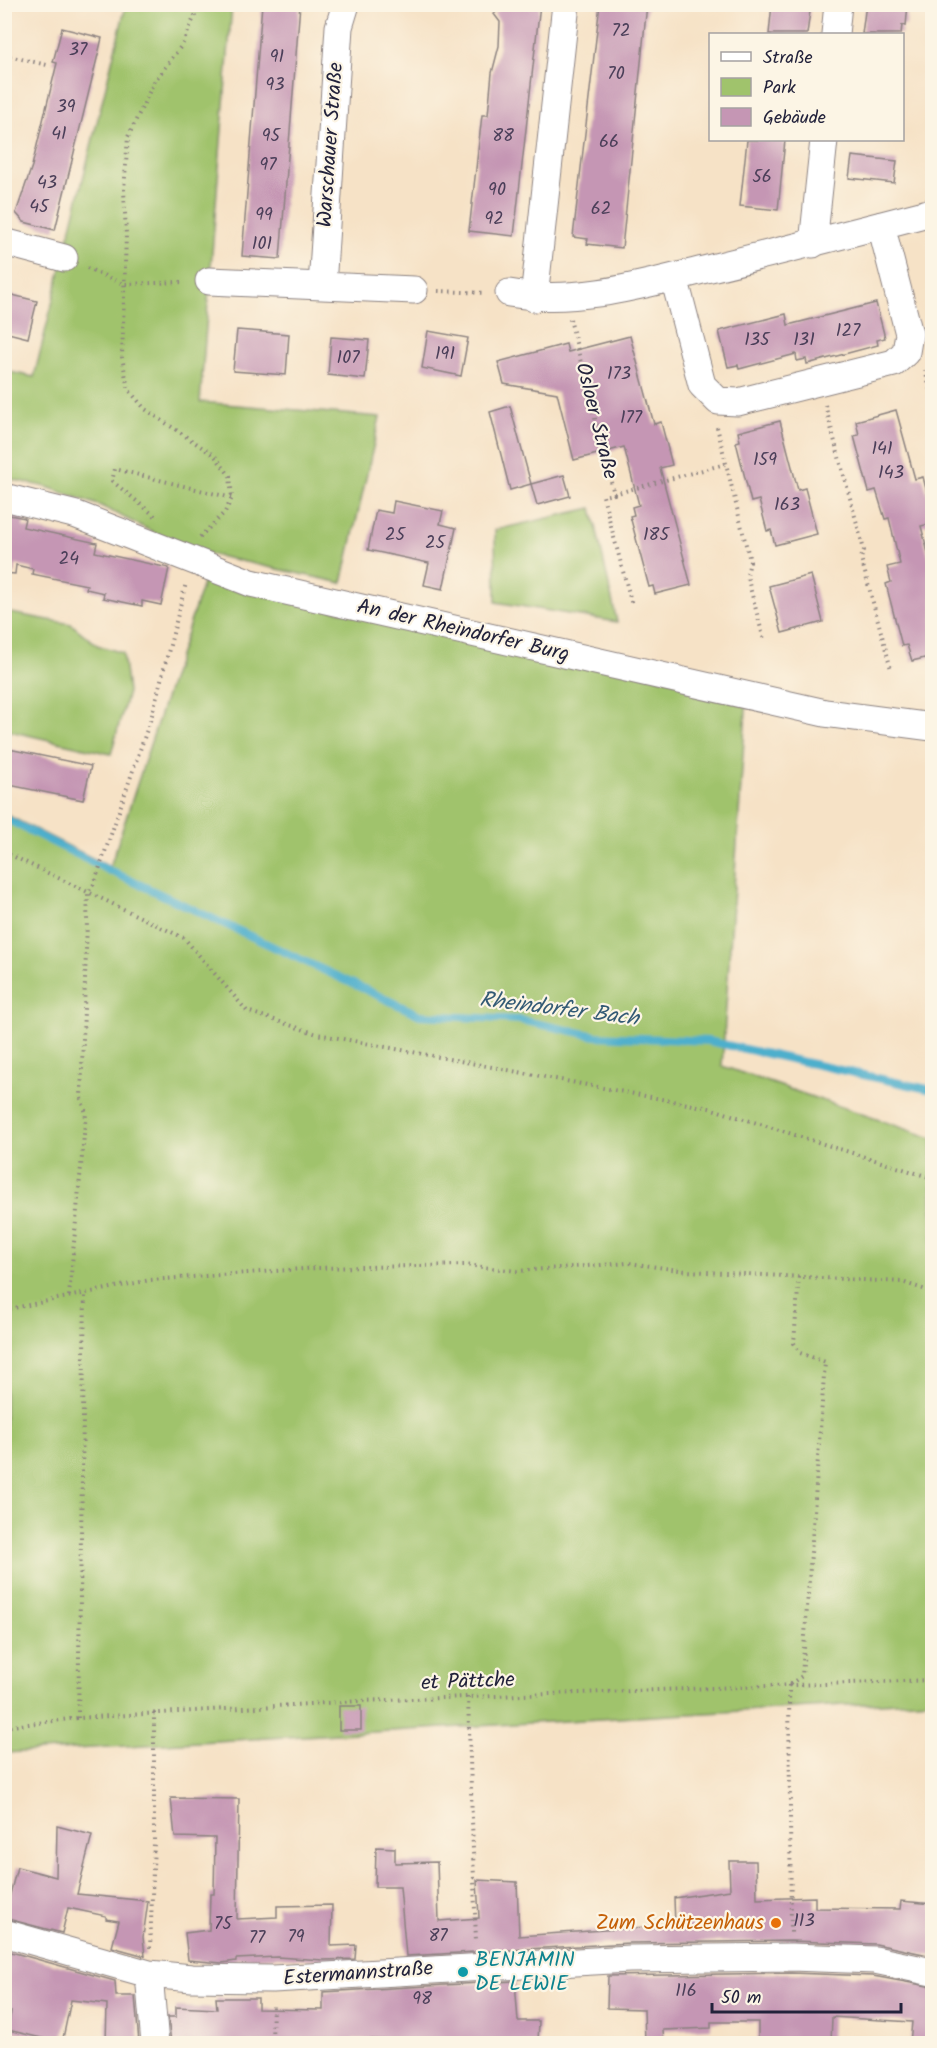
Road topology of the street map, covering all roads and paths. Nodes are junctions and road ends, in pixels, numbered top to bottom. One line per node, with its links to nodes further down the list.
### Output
1 (200, 4): 16 (path)
2 (346, 4): 17 (street, Warschauer Straße)
3 (566, 4): 19 (street)
4 (838, 4): 5 (street)
5 (835, 33)
6 (4, 55): 7 (path)
7 (47, 65)
8 (824, 141): 12 (street)
9 (933, 212): 10 (street)
10 (881, 225): 12 (street); 21 (street)
11 (4, 242): 13 (street)
12 (813, 244): 14 (street)
13 (64, 258): 16 (path)
14 (674, 277): 20 (street); 22 (street)
15 (209, 281): 16 (path); 17 (street)
16 (123, 284): 26 (path)
17 (322, 286): 18 (street)
18 (414, 290): 19 (path)
19 (522, 296): 20 (street)
20 (565, 298): 24 (path, Osloer Straße)
21 (819, 381): 22 (street); 31 (path)
22 (718, 400): 23 (path)
23 (725, 464): 24 (path); 30 (path)
24 (614, 494): 29 (path, Osloer Straße)
25 (4, 497): 28 (street, An der Rheindorfer Burg)
26 (232, 498): 27 (path); 28 (path)
27 (156, 517)
28 (192, 562): 32 (street, An der Rheindorfer Burg); 34 (path)
29 (632, 605)
30 (764, 640)
31 (891, 669)
32 (933, 727)
33 (4, 852): 34 (path)
34 (88, 892): 35 (path); 39 (path)
35 (933, 1178)
36 (799, 1276): 37 (path); 38 (path); 42 (path)
37 (933, 1292)
38 (85, 1294): 39 (path); 45 (path)
39 (69, 1296): 40 (path)
40 (4, 1310)
41 (933, 1680): 42 (path, et Pättche)
42 (789, 1685): 43 (path, et Pättche); 48 (path)
43 (468, 1697): 44 (path, et Pättche); 49 (path)
44 (154, 1712): 45 (path, et Pättche); 51 (path)
45 (78, 1718): 46 (path, et Pättche)
46 (4, 1727)
47 (4, 1933): 51 (street, Estermannstraße)
48 (791, 1958): 49 (street, Estermannstraße); 50 (street, Estermannstraße)
49 (476, 1966): 52 (street, Estermannstraße)
50 (933, 1972)
51 (149, 1974): 52 (street, Estermannstraße); 53 (street)
52 (273, 1979): 54 (path)
53 (155, 2043)
54 (272, 2043)

